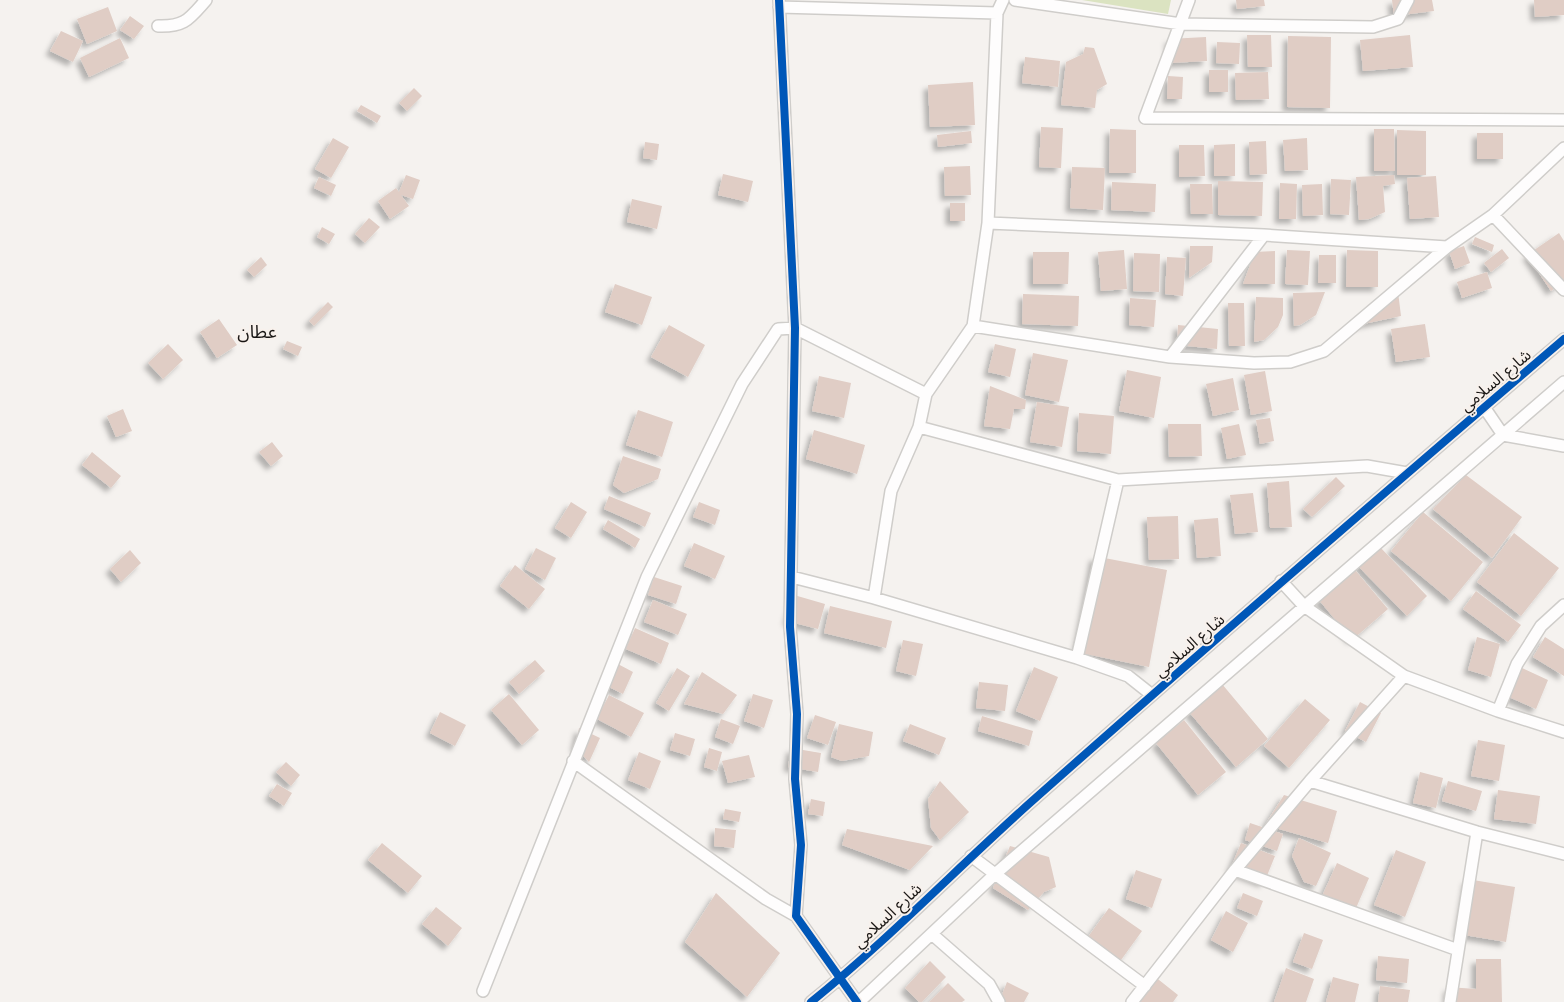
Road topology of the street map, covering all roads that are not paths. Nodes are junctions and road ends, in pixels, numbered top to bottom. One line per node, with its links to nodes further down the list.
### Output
1 (206, 0): 9 (street)
2 (1003, 0): 7 (street)
3 (1014, 0): 8 (street)
4 (1189, 0): 8 (street)
5 (1408, 0): 8 (street)
6 (779, 3): 7 (street); 18 (street)
7 (997, 13): 13 (street)
8 (1181, 24): 10 (street)
9 (158, 26)
10 (1564, 120)
11 (1564, 148): 12 (street)
12 (1493, 215): 15 (street); 16 (street)
13 (988, 223): 14 (street); 17 (street)
14 (1264, 235): 15 (street); 20 (street)
15 (1447, 247): 20 (street)
16 (1564, 290)
17 (973, 326): 20 (street); 22 (street)
18 (796, 328): 22 (street); 29 (street); 39 (street)
19 (1564, 339): 23 (street, شارع السلامي)
20 (1170, 357)
21 (1564, 382): 25 (street)
22 (926, 394): 24 (street)
23 (1484, 407): 25 (street); 27 (street, شارع السلامي)
24 (919, 427): 28 (street); 31 (street)
25 (1503, 435): 26 (street); 33 (street)
26 (1564, 446)
27 (1406, 473): 28 (street); 30 (street, شارع السلامي)
28 (1118, 480): 34 (street)
29 (792, 577): 31 (street); 46 (street)
30 (1282, 581): 33 (street); 36 (street, شارع السلامي)
31 (874, 598): 34 (street)
32 (1564, 605): 37 (street)
33 (1304, 606): 35 (street); 45 (street)
34 (1077, 658): 36 (street)
35 (1404, 676): 37 (street); 40 (street)
36 (1152, 695): 43 (street, شارع السلامي)
37 (1498, 711): 38 (street)
38 (1564, 732)
39 (573, 761): 46 (street); 51 (street)
40 (1310, 781): 41 (street); 44 (street)
41 (1477, 832): 42 (street); 48 (street)
42 (1564, 854)
43 (971, 856): 45 (street); 49 (street, شارع السلامي)
44 (1235, 870): 48 (street); 50 (street)
45 (994, 875): 47 (street); 50 (street)
46 (796, 916): 49 (street)
47 (933, 934): 53 (street); 54 (street)
48 (1458, 950): 56 (street)
49 (839, 979): 52 (street, شارع السلامي); 53 (street)
50 (1145, 986): 55 (street)
51 (483, 991)
52 (811, 1002)
53 (858, 1002)
54 (999, 1002)
55 (1132, 1002)
56 (1450, 1002)

